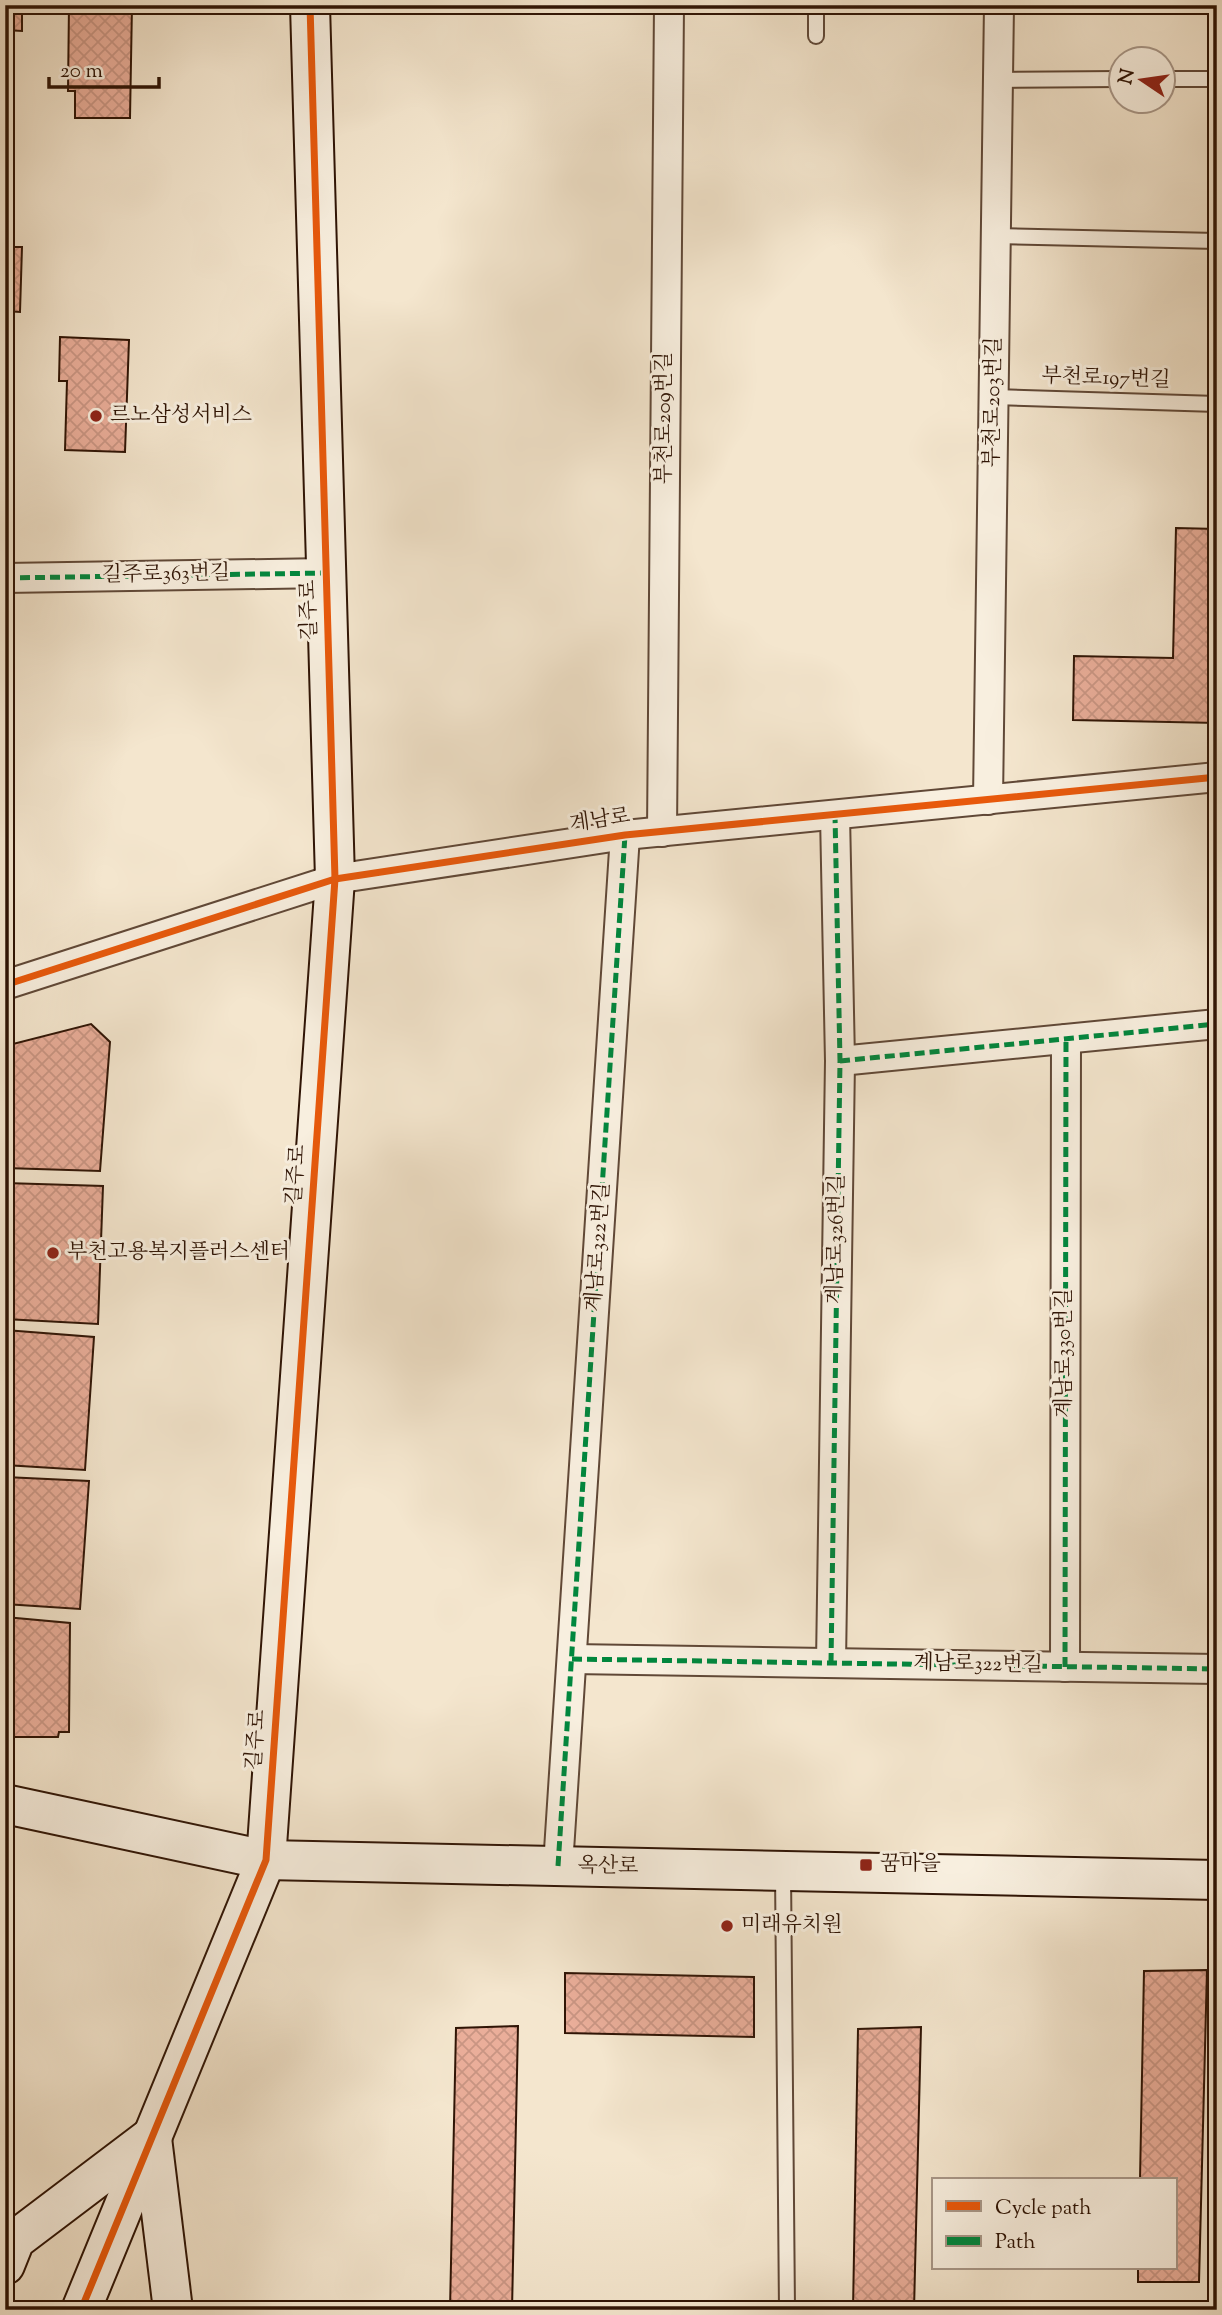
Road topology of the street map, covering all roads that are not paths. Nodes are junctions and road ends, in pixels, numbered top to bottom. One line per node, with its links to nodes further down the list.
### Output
1 (310, 5): 14 (street, 길주로)
2 (669, 5): 19 (street, 부천로209번길)
3 (816, 5): 5 (lane)
4 (999, 5): 9 (street, 부천로203번길)
5 (816, 36)
6 (1106, 79): 9 (lane)
7 (1176, 79): 8 (lane)
8 (1217, 79)
9 (998, 80): 10 (street, 부천로203번길)
10 (996, 236): 11 (lane); 12 (street, 부천로203번길)
11 (1217, 241)
12 (994, 397): 13 (lane, 부천로197번길); 17 (street, 부천로203번길)
13 (1217, 404)
14 (327, 573): 15 (street, 길주로363번길); 21 (street, 길주로)
15 (5, 578)
16 (1217, 777): 17 (street, 계남로)
17 (988, 800): 18 (street, 계남로)
18 (835, 815): 19 (street, 계남로); 25 (street, 계남로326번길)
19 (662, 832): 20 (street, 계남로)
20 (625, 835): 21 (street, 계남로); 26 (street, 계남로322번길)
21 (335, 879): 22 (street, 계남로); 31 (street, 길주로)
22 (5, 985)
23 (1217, 1024): 24 (street)
24 (1066, 1039): 25 (street); 28 (street, 계남로330번길)
25 (840, 1061): 27 (street, 계남로326번길)
26 (572, 1659): 27 (street, 계남로322번길); 32 (street, 계남로322번길)
27 (831, 1663): 28 (street, 계남로322번길)
28 (1065, 1667): 29 (street, 계남로322번길)
29 (1217, 1669)
30 (5, 1804): 31 (street, 옥산로)
31 (266, 1860): 32 (street, 옥산로); 35 (street, 길주로)
32 (558, 1866): 33 (street, 옥산로)
33 (783, 1871): 34 (street, 옥산로); 39 (lane)
34 (1217, 1880)
35 (152, 2136): 36 (street); 37 (street, 길주로); 38 (street, 길주로)
36 (5, 2265)
37 (81, 2310)
38 (173, 2310)
39 (787, 2310)

